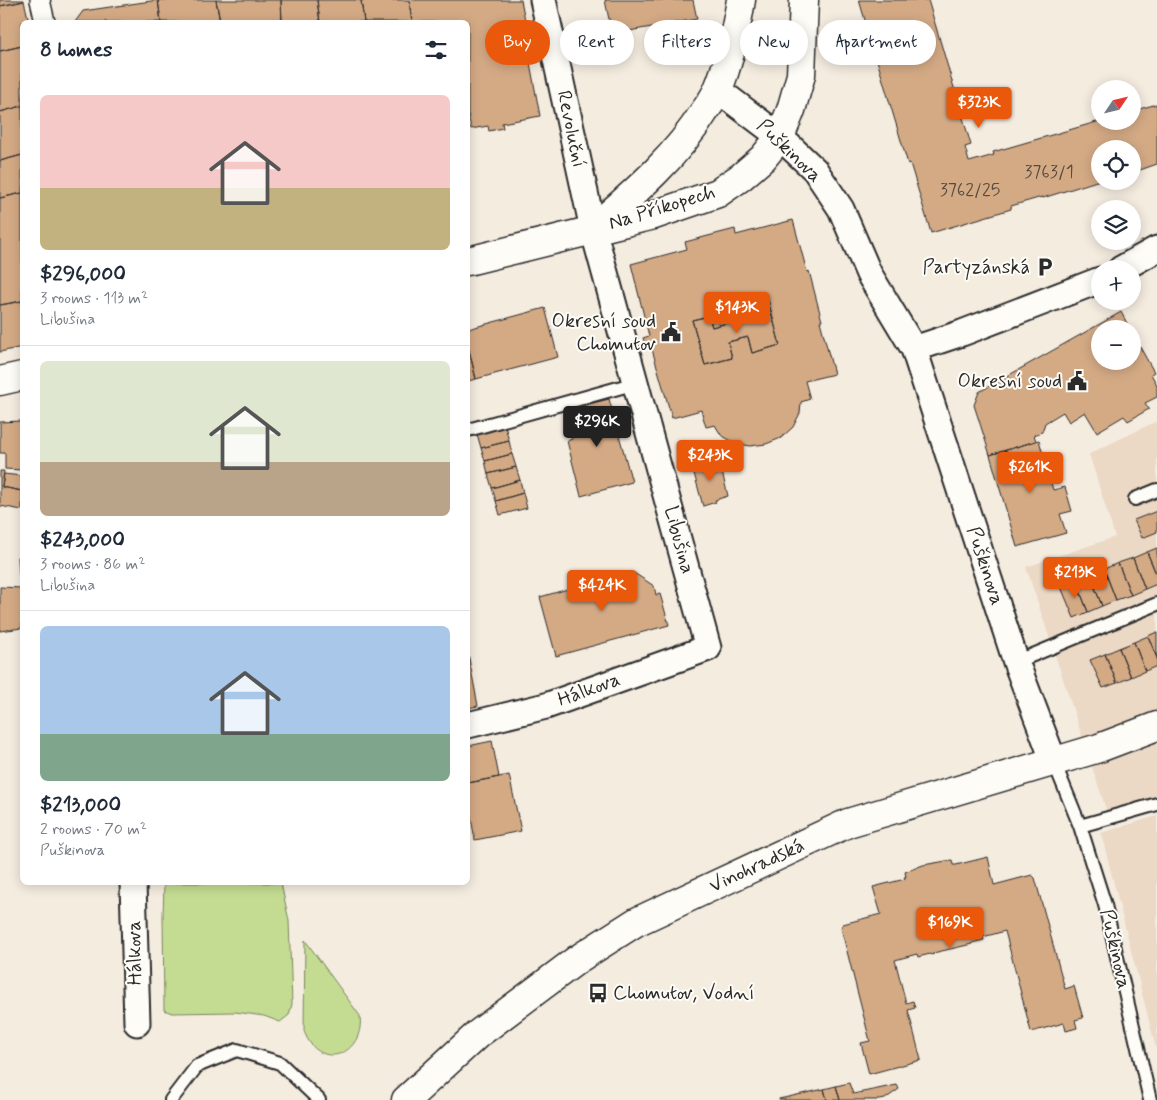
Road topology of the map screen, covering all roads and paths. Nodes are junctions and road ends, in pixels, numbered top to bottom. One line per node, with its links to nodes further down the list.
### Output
1 (40, 0): 5 (street)
2 (543, 0): 8 (street, Revoluční)
3 (741, 0): 6 (street, Na Příkopech)
4 (804, 0): 7 (street, Na Příkopech)
5 (45, 20)
6 (718, 90): 7 (street, Puškinova); 8 (street, Na Příkopech)
7 (780, 137): 8 (street, Na Příkopech); 13 (street, Puškinova)
8 (593, 229): 10 (street, Na Příkopech); 16 (street, Libušina)
9 (1157, 248): 11 (street)
10 (470, 260)
11 (1136, 260)
12 (1091, 283): 13 (street)
13 (914, 350): 22 (street, Puškinova)
14 (20, 377): 15 (street)
15 (0, 382)
16 (636, 383): 17 (lane); 21 (street, Libušina)
17 (470, 429)
18 (1157, 490): 19 (lane)
19 (1134, 499)
20 (1157, 604): 22 (lane)
21 (708, 648): 23 (street, Hálkova)
22 (1016, 662): 25 (street, Puškinova)
23 (470, 725)
24 (1157, 726): 25 (street, Vinohradská)
25 (1054, 762): 27 (lane, Puškinova); 32 (street, Vinohradská)
26 (1157, 804): 27 (lane)
27 (1080, 826): 33 (lane, Puškinova)
28 (133, 885): 29 (street, Hálkova)
29 (137, 1023)
30 (171, 1100): 31 (lane)
31 (319, 1100)
32 (406, 1100)
33 (1150, 1100)

